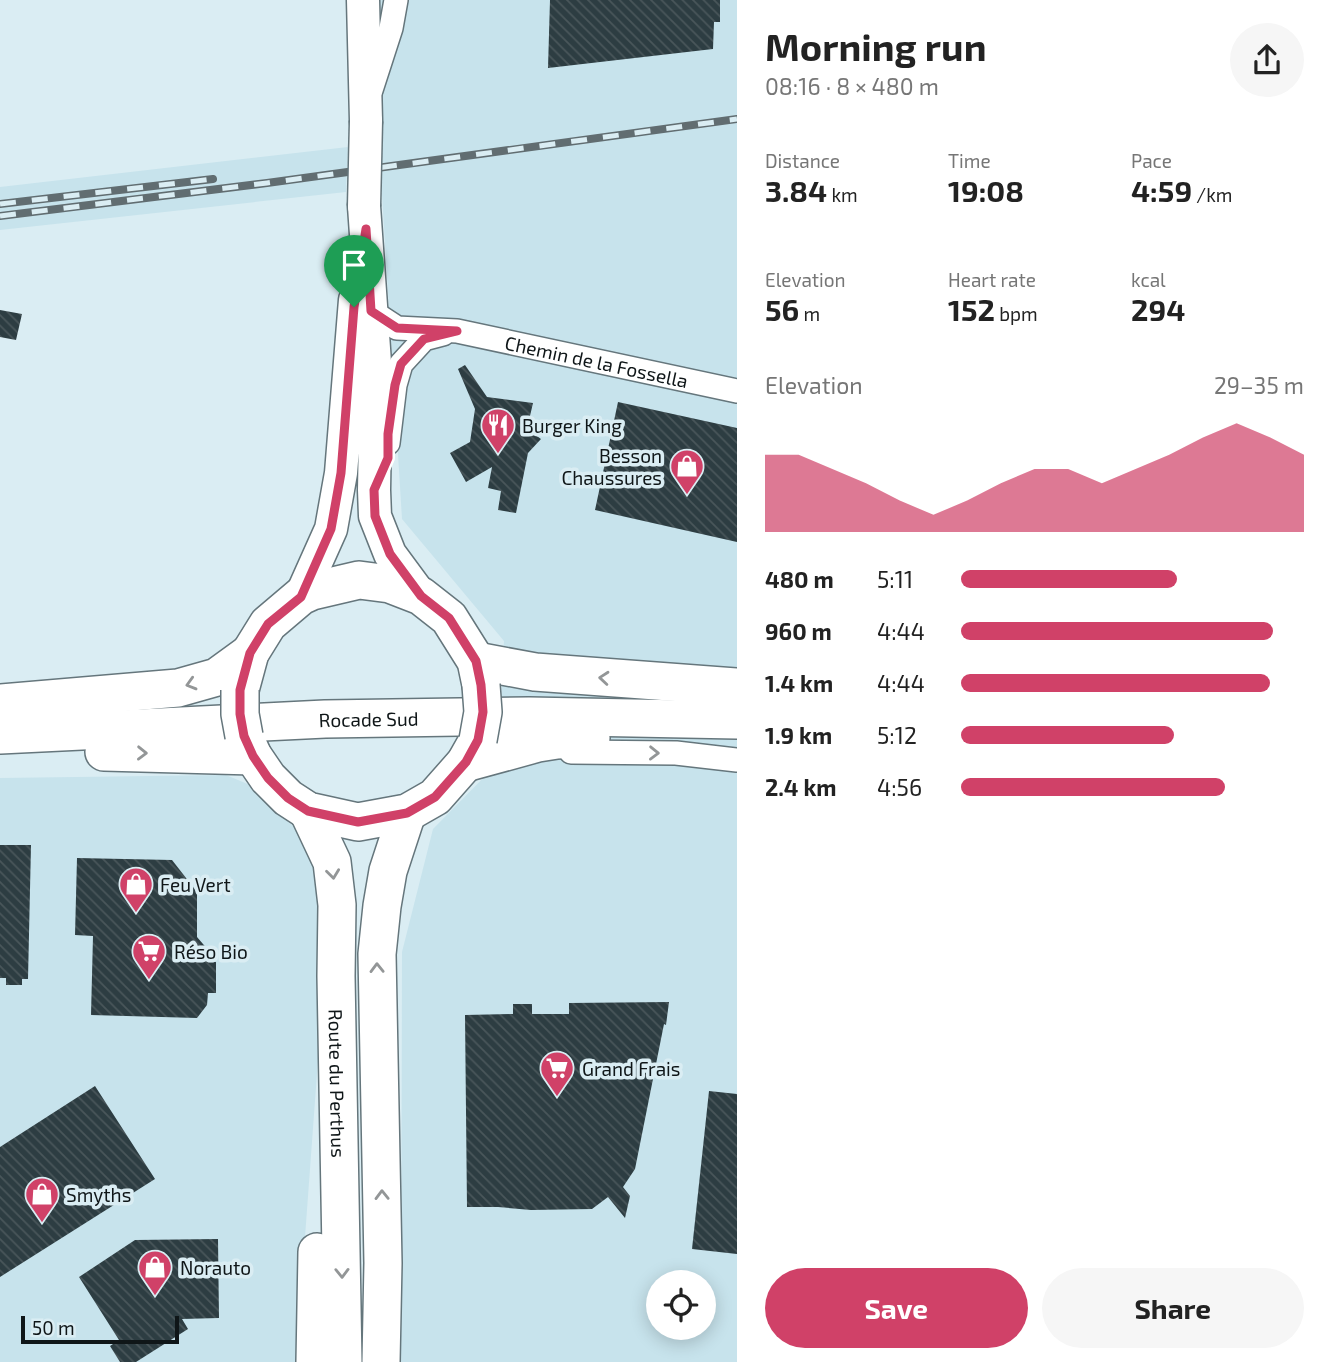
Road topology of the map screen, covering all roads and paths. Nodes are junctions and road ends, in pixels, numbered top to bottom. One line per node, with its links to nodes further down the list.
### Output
1 (363, 0): 4 (main road)
2 (380, 0): 4 (main road)
3 (396, 0): 4 (street)
4 (368, 105): 5 (main road, bridge)
5 (365, 218): 6 (main road); 11 (main road)
6 (371, 311): 7 (street, Chemin de la Fossella); 9 (main road)
7 (457, 331): 8 (street, Chemin de la Fossella); 9 (street, Chemin de la Fossella)
8 (737, 391)
9 (374, 490): 10 (main road)
10 (421, 596): 11 (main road); 13 (main road)
11 (301, 597): 12 (main road)
12 (250, 653): 15 (main road, one-way to 15); 22 (main road, bridge)
13 (479, 673): 14 (main road, one-way to 13); 23 (main road, bridge)
14 (737, 687)
15 (0, 703)
16 (737, 707): 18 (main road, Rocade Sud)
17 (737, 720): 19 (main road, Rocade Sud)
18 (0, 722)
19 (0, 735)
20 (737, 736): 21 (main road)
21 (538, 743): 23 (main road); 25 (street, one-way to 25)
22 (249, 746): 24 (main road, one-way to 22); 26 (main road)
23 (472, 751): 27 (main road)
24 (0, 753)
25 (737, 760)
26 (308, 811): 27 (main road); 28 (main road, Route du Perthus, one-way to 28)
27 (407, 813): 31 (main road, one-way to 27)
28 (338, 1038): 29 (main road); 30 (main road, Route du Perthus, one-way to 30)
29 (315, 1362)
30 (343, 1362)
31 (380, 1362)

